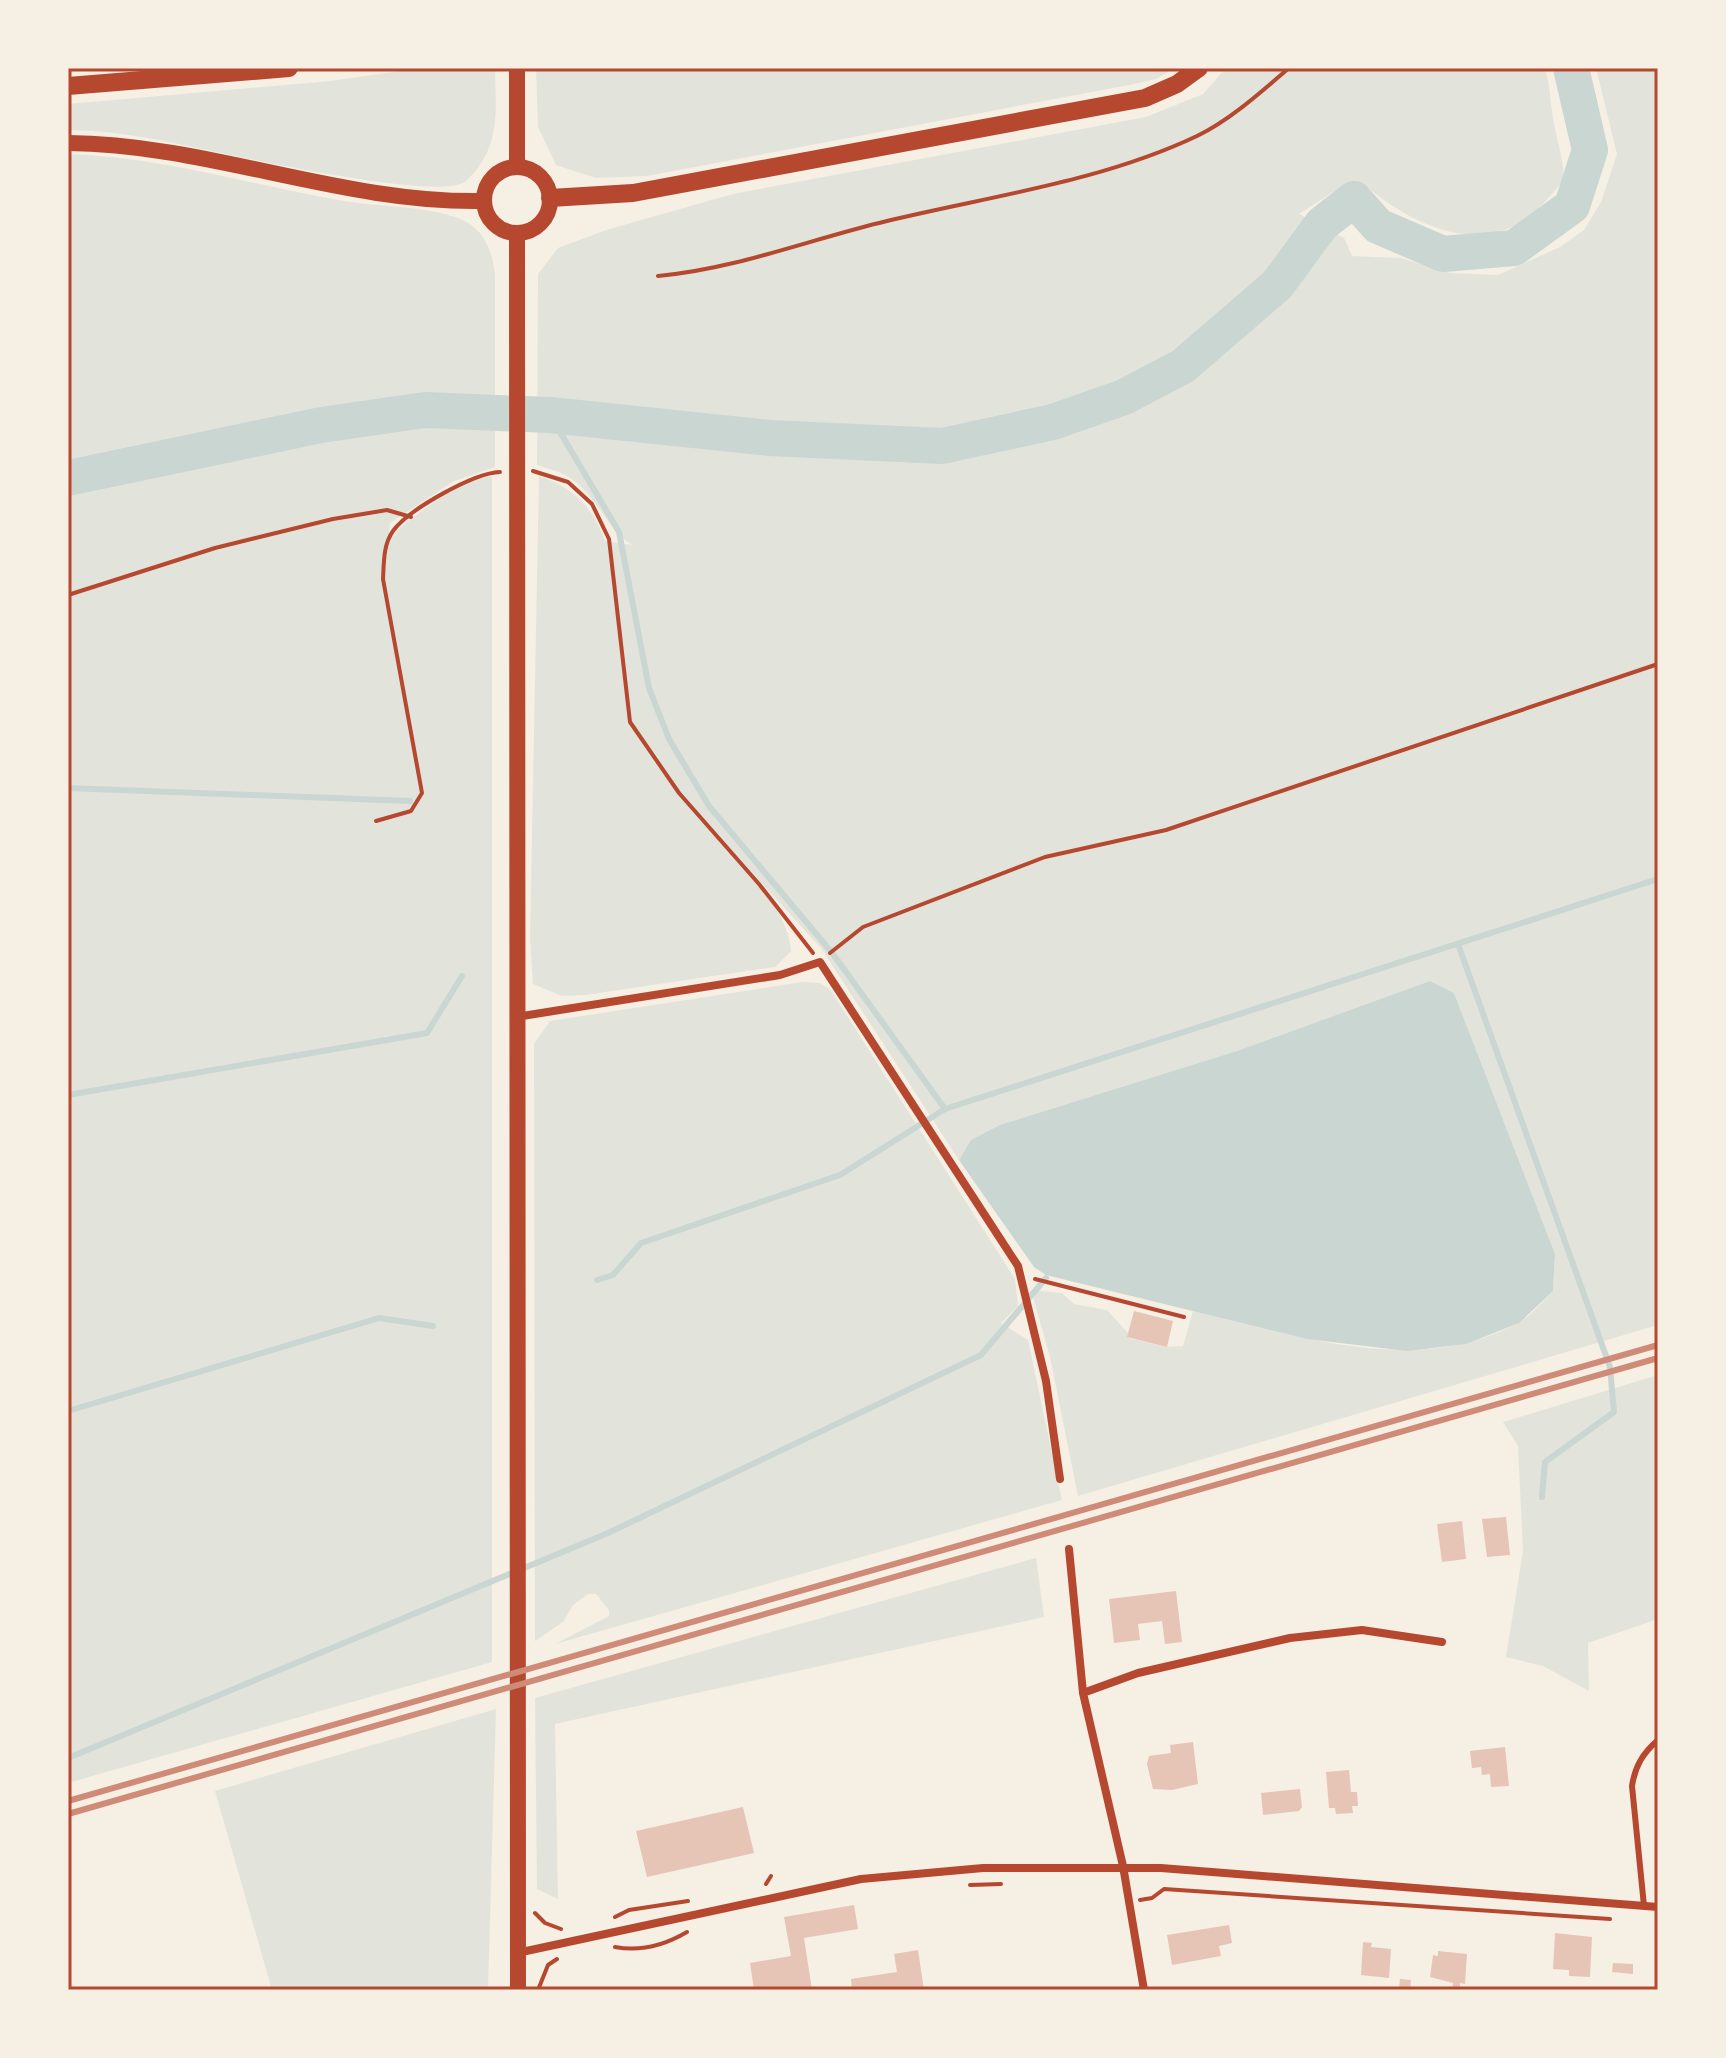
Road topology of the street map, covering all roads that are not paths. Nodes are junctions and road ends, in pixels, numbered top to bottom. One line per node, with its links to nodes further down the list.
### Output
1 (289, 68): 4 (highway)
2 (517, 68): 6 (main road)
3 (1199, 68): 7 (highway)
4 (68, 86)
5 (68, 143): 8 (main road)
6 (517, 167): 7 (main road); 8 (main road)
7 (550, 198): 9 (main road)
8 (484, 201): 9 (main road)
9 (517, 233): 10 (main road)
10 (515, 1017): 11 (street); 19 (main road)
11 (1060, 1479)
12 (1069, 1549): 14 (street)
13 (1442, 1642): 14 (street)
14 (1083, 1693): 16 (street)
15 (1658, 1740): 17 (lane)
16 (1123, 1866): 17 (street); 19 (street); 21 (street)
17 (1644, 1906): 18 (street)
18 (1658, 1907)
19 (517, 1953): 20 (main road)
20 (518, 1990)
21 (1144, 1990)

